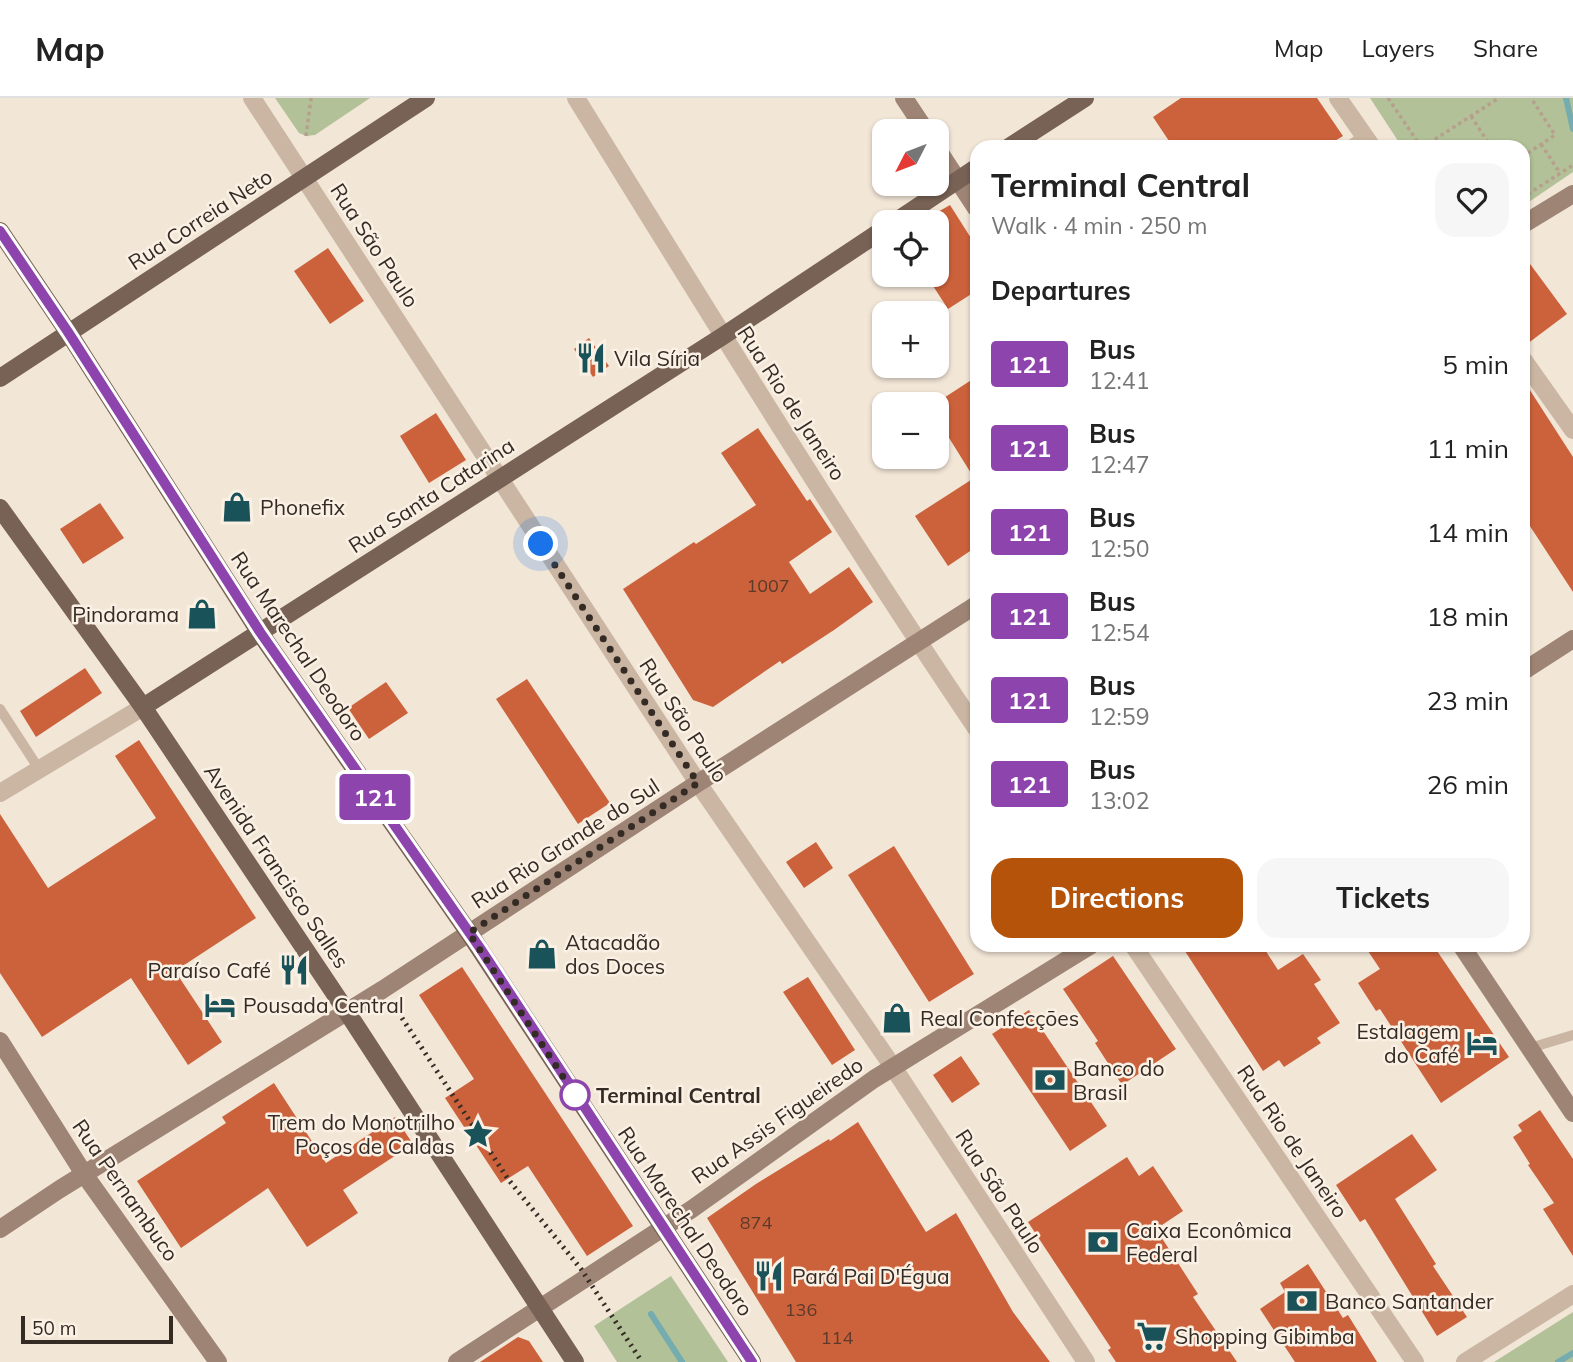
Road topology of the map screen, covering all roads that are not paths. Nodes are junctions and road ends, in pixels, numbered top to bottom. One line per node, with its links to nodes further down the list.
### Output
1 (252, 98): 12 (street, Rua São Paulo)
2 (426, 98): 12 (main road, Rua Correia Neto)
3 (576, 98): 21 (street, Rua Rio de Janeiro)
4 (904, 98): 7 (street)
5 (1085, 98): 8 (main road)
6 (1338, 98): 9 (street)
7 (918, 119)
8 (1020, 140)
9 (1367, 140)
10 (949, 167): 13 (street)
11 (970, 172): 13 (main road)
12 (305, 177): 20 (main road, Rua Correia Neto); 25 (street, Rua São Paulo)
13 (958, 180): 15 (street); 16 (main road)
14 (1573, 194): 17 (street)
15 (970, 199)
16 (913, 210)
17 (1530, 220)
18 (0, 231): 20 (main road, Rua Marechal Deodoro)
19 (872, 237): 21 (main road, Rua Santa Catarina)
20 (68, 332): 23 (main road, Rua Correia Neto); 28 (main road, Rua Marechal Deodoro)
21 (723, 336): 25 (main road, Rua Santa Catarina); 30 (street, Rua Rio de Janeiro)
22 (1530, 369): 24 (street)
23 (0, 378)
24 (1573, 430)
25 (498, 478): 28 (main road, Rua Santa Catarina); 36 (street, Rua São Paulo)
26 (1, 511): 32 (main road, Avenida Francisco Salles)
27 (970, 609): 30 (street, Rua Rio Grande do Sul)
28 (260, 632): 32 (main road, Rua Santa Catarina); 38 (main road, Rua Marechal Deodoro)
29 (1573, 639): 31 (street)
30 (919, 643): 34 (street, Rua Rio de Janeiro); 36 (street, Rua Rio Grande do Sul)
31 (1530, 666)
32 (143, 707): 35 (street, Rua Santa Catarina); 42 (main road, Avenida Francisco Salles)
33 (0, 709): 35 (lane)
34 (970, 719)
35 (39, 768): 37 (street, Rua Santa Catarina)
36 (698, 783): 38 (street, Rua Rio Grande do Sul); 46 (street, Rua São Paulo)
37 (0, 793)
38 (469, 933): 42 (street, Rua Rio Grande do Sul); 49 (main road, Rua Marechal Deodoro)
39 (1080, 952): 46 (street, Rua Assis Figueiredo)
40 (1138, 952): 58 (street, Rua Rio de Janeiro)
41 (1466, 952): 45 (street)
42 (347, 1012): 48 (street, Rua Rio Grande do Sul); 52 (main road, Avenida Francisco Salles)
43 (1573, 1035): 45 (lane)
44 (0, 1041): 48 (street, Rua Pernambuco)
45 (1531, 1048): 47 (street)
46 (893, 1067): 49 (street, Rua Assis Figueiredo); 57 (street, Rua São Paulo)
47 (1573, 1113)
48 (84, 1174): 50 (street, Rua Rio Grande do Sul); 53 (street, Rua Pernambuco)
49 (663, 1227): 52 (street, Rua Assis Figueiredo); 56 (main road, Rua Marechal Deodoro)
50 (0, 1229)
51 (1573, 1294): 59 (street)
52 (540, 1308): 54 (street, Rua Assis Figueiredo); 55 (main road, Avenida Francisco Salles)
53 (218, 1362)
54 (457, 1362)
55 (575, 1362)
56 (752, 1362)
57 (1086, 1362)
58 (1415, 1362)
59 (1465, 1362)

